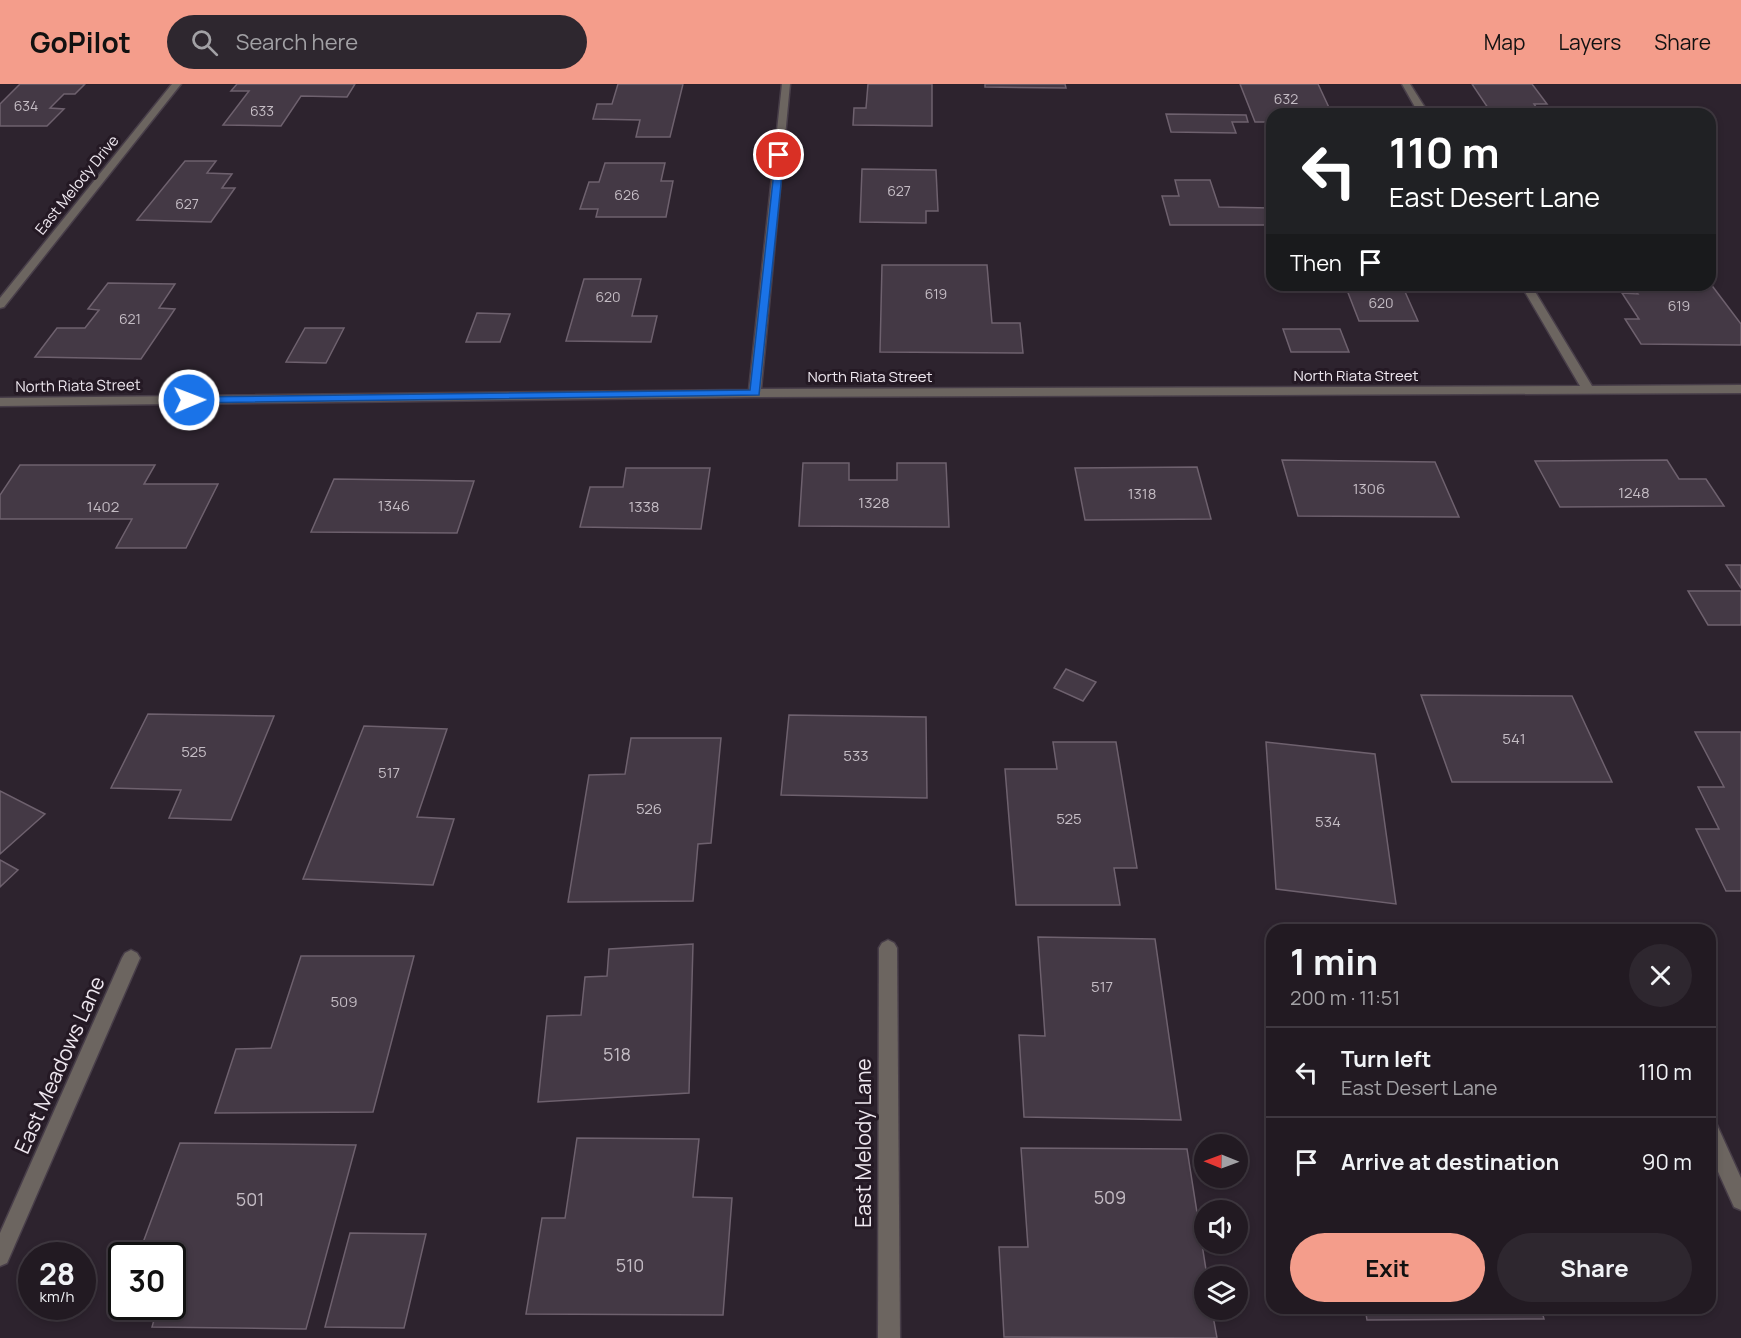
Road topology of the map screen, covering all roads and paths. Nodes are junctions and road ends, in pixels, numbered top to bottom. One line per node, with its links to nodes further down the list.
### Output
1 (177, 84): 6 (street, East Melody Drive)
2 (786, 84): 9 (street)
3 (1406, 84): 4 (street)
4 (1420, 108)
5 (1530, 291): 8 (street)
6 (0, 305)
7 (1741, 389): 8 (street, North Riata Street)
8 (1588, 390): 9 (street, North Riata Street)
9 (755, 393): 10 (street, North Riata Street)
10 (0, 402)
11 (888, 948): 16 (street, East Melody Lane)
12 (131, 958): 15 (street, East Meadows Lane)
13 (1716, 1145): 14 (street)
14 (1741, 1200)
15 (0, 1256)
16 (889, 1338)

